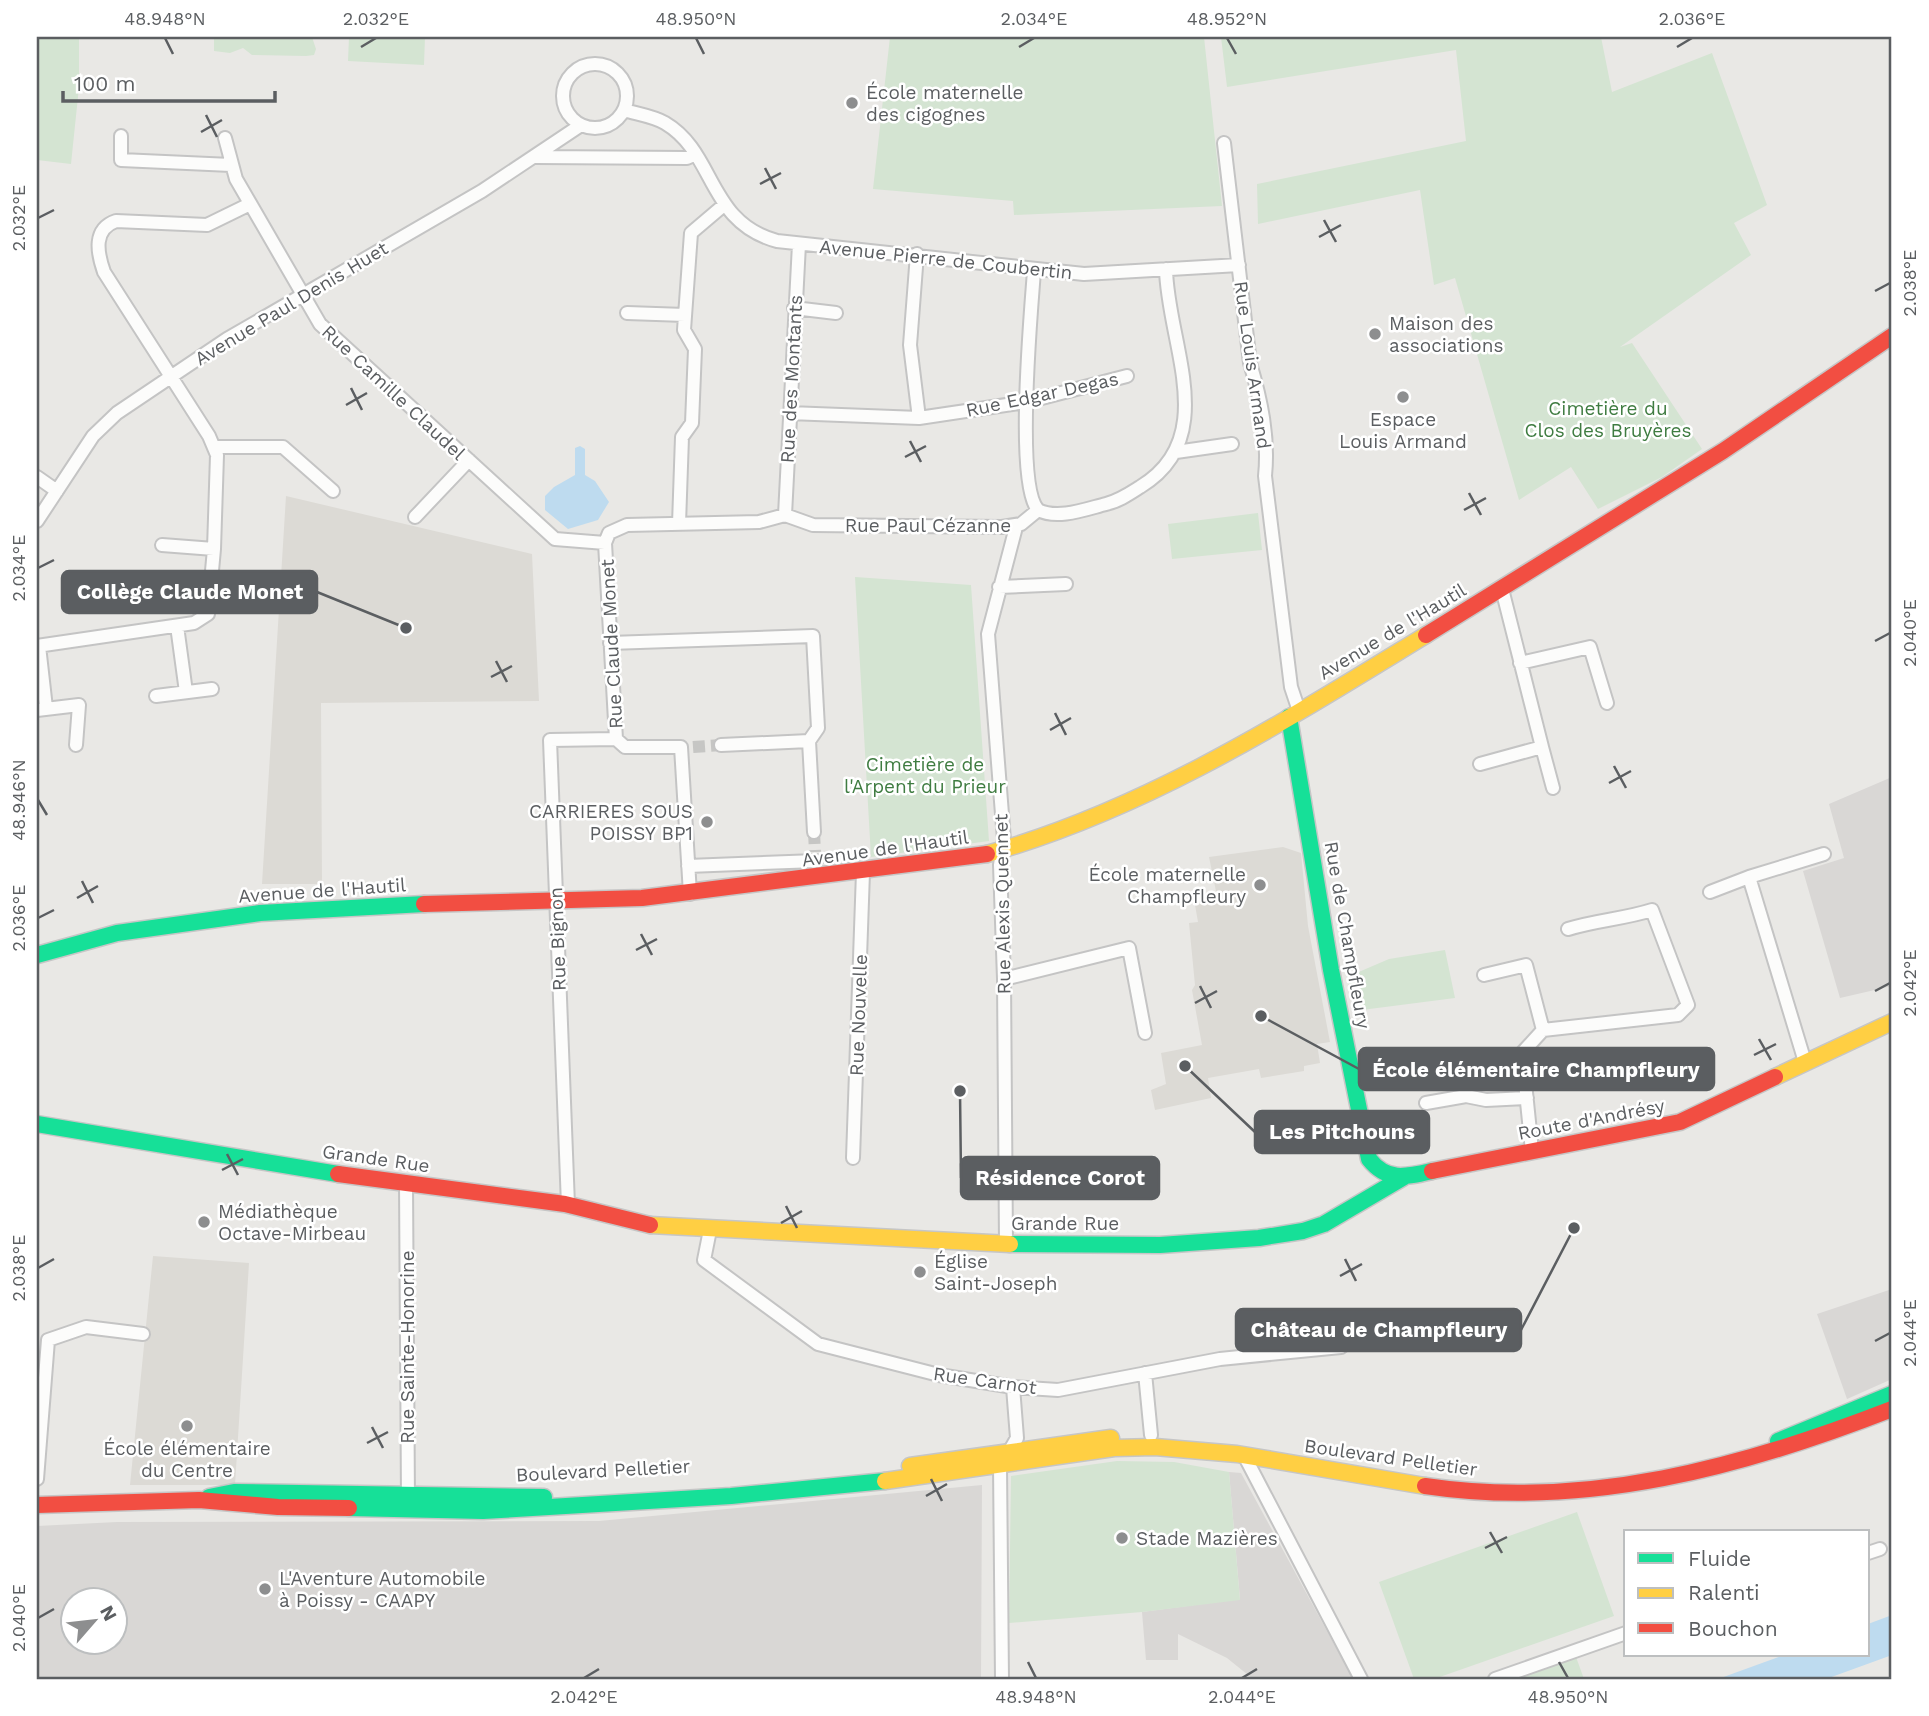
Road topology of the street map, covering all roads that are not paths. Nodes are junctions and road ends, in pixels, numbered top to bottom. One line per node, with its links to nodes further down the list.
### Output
1 (624, 110): 2 (street, Avenue Paul Denis Huet); 2 (street); 6 (street, Avenue Pierre de Coubertin)
2 (581, 125): 7 (street, Avenue Paul Denis Huet)
3 (121, 136): 8 (street)
4 (225, 138): 8 (street, Rue Camille Claudel)
5 (1224, 143): 13 (street, Rue Louis Armand)
6 (694, 155): 7 (street); 10 (street, Avenue Pierre de Coubertin)
7 (535, 157): 16 (street, Avenue Paul Denis Huet)
8 (231, 165): 9 (street, Rue Camille Claudel)
9 (250, 204): 16 (street, Rue Camille Claudel); 22 (street)
10 (724, 205): 11 (street, Avenue Pierre de Coubertin); 20 (street)
11 (799, 244): 12 (street, Avenue Pierre de Coubertin); 17 (street, Rue des Montants)
12 (917, 254): 15 (street, Avenue Pierre de Coubertin); 26 (street)
13 (1239, 265): 14 (street, Avenue Pierre de Coubertin); 55 (street, Rue Louis Armand)
14 (1166, 269): 15 (street, Avenue Pierre de Coubertin); 29 (street, Rue Paul Cézanne)
15 (1034, 271): 24 (street)
16 (303, 295): 22 (street, Avenue Paul Denis Huet); 30 (street, Rue Camille Claudel)
17 (794, 308): 19 (street); 25 (street, Rue des Montants)
18 (627, 313): 20 (street)
19 (836, 313)
20 (685, 315): 38 (street)
21 (1892, 336): 45 (street, Avenue de l'Hautil)
22 (171, 376): 28 (street); 32 (street, Avenue Paul Denis Huet)
23 (1127, 376): 24 (street, Rue Edgar Degas)
24 (1026, 402): 26 (street, Rue Edgar Degas); 34 (street)
25 (789, 412): 26 (street, Rue Edgar Degas); 35 (street, Rue des Montants)
26 (919, 418)
27 (1231, 444): 29 (street)
28 (215, 447): 33 (street); 42 (street)
29 (1176, 452): 34 (street, Rue Paul Cézanne)
30 (468, 460): 36 (street); 40 (street, Rue Camille Claudel)
31 (37, 477): 32 (street)
32 (57, 491): 37 (street, Avenue Paul Denis Huet)
33 (332, 491)
34 (1038, 510): 39 (street, Rue Paul Cézanne)
35 (785, 515): 38 (street); 39 (street, Rue Paul Cézanne)
36 (415, 517)
37 (37, 520)
38 (679, 524): 40 (street)
39 (1016, 527): 44 (street, Rue Alexis Quennet)
40 (605, 543): 47 (street, Rue Claude Monet)
41 (162, 545): 42 (street)
42 (214, 548): 46 (street)
43 (1066, 584): 44 (street)
44 (999, 587): 64 (street, Rue Alexis Quennet)
45 (1502, 589): 49 (street); 55 (street, Avenue de l'Hautil)
46 (177, 626): 48 (street); 51 (street)
47 (610, 643): 56 (street, Rue Claude Monet); 57 (street)
48 (38, 646): 54 (street)
49 (1520, 663): 53 (street); 60 (street)
50 (212, 689): 51 (street)
51 (186, 692): 52 (street)
52 (156, 696)
53 (1607, 703)
54 (42, 709): 58 (street)
55 (1294, 714): 64 (street, Avenue de l'Hautil); 86 (street, Rue de Champfleury)
56 (616, 739): 66 (street, Rue Claude Monet); 72 (street, Rue Bignon)
57 (809, 741): 59 (street); 63 (street)
58 (76, 745)
59 (721, 746)
60 (1542, 747): 61 (street); 62 (street)
61 (1480, 764)
62 (1553, 788)
63 (814, 832)
64 (1001, 851): 67 (street, Avenue de l'Hautil); 76 (street, Rue Alexis Quennet)
65 (1824, 854): 68 (street)
66 (688, 866): 69 (street, Avenue de l'Hautil); 71 (street, Rue Claude Monet)
67 (863, 872): 69 (street, Avenue de l'Hautil); 85 (street, Rue Nouvelle)
68 (1749, 877): 70 (street); 80 (street)
69 (817, 878): 71 (street, Avenue de l'Hautil)
70 (1710, 892)
71 (690, 894): 72 (street, Avenue de l'Hautil)
72 (556, 902): 74 (street, Avenue de l'Hautil); 90 (street, Rue Bignon)
73 (1568, 929): 78 (street)
74 (37, 955)
75 (1484, 975): 78 (street)
76 (1004, 979): 79 (street); 92 (street, Rue Alexis Quennet)
77 (1892, 1022): 80 (street, Route d'Andrésy)
78 (1543, 1030): 81 (street)
79 (1145, 1033)
80 (1805, 1062): 84 (street, Route d'Andrésy)
81 (1527, 1098): 82 (street); 84 (street)
82 (1426, 1103)
83 (37, 1124): 88 (street, Grande Rue)
84 (1532, 1152): 87 (street, Route d'Andrésy)
85 (852, 1158)
86 (1369, 1159): 87 (street); 89 (street)
87 (1404, 1177): 89 (street, Grande Rue)
88 (406, 1183): 90 (street, Grande Rue); 103 (street, Rue Sainte-Honorine)
89 (1370, 1196): 92 (street, Grande Rue)
90 (568, 1205): 91 (street, Grande Rue)
91 (710, 1230): 92 (street, Grande Rue); 96 (street, Rue Carnot)
92 (1006, 1244)
93 (143, 1334): 102 (street)
94 (1375, 1338): 95 (street, Rue Carnot)
95 (1145, 1373): 96 (street, Rue Carnot); 99 (street)
96 (1013, 1387): 101 (street)
97 (1892, 1394): 99 (street, Boulevard Pelletier)
98 (1892, 1409): 100 (street, Boulevard Pelletier)
99 (1151, 1435): 101 (street, Boulevard Pelletier)
100 (1244, 1455): 101 (street, Boulevard Pelletier); 109 (street)
101 (1005, 1458): 103 (street, Boulevard Pelletier); 106 (street, Boulevard Pelletier); 108 (street)
102 (37, 1479)
103 (407, 1494): 104 (street, Boulevard Pelletier); 106 (street, Rue Sainte-Honorine)
104 (199, 1500): 105 (street, Boulevard Pelletier); 106 (street, Boulevard Pelletier)
105 (37, 1505)
106 (412, 1511)
107 (1624, 1634): 110 (street)
108 (1002, 1679)
109 (1362, 1679)
110 (1495, 1679)

